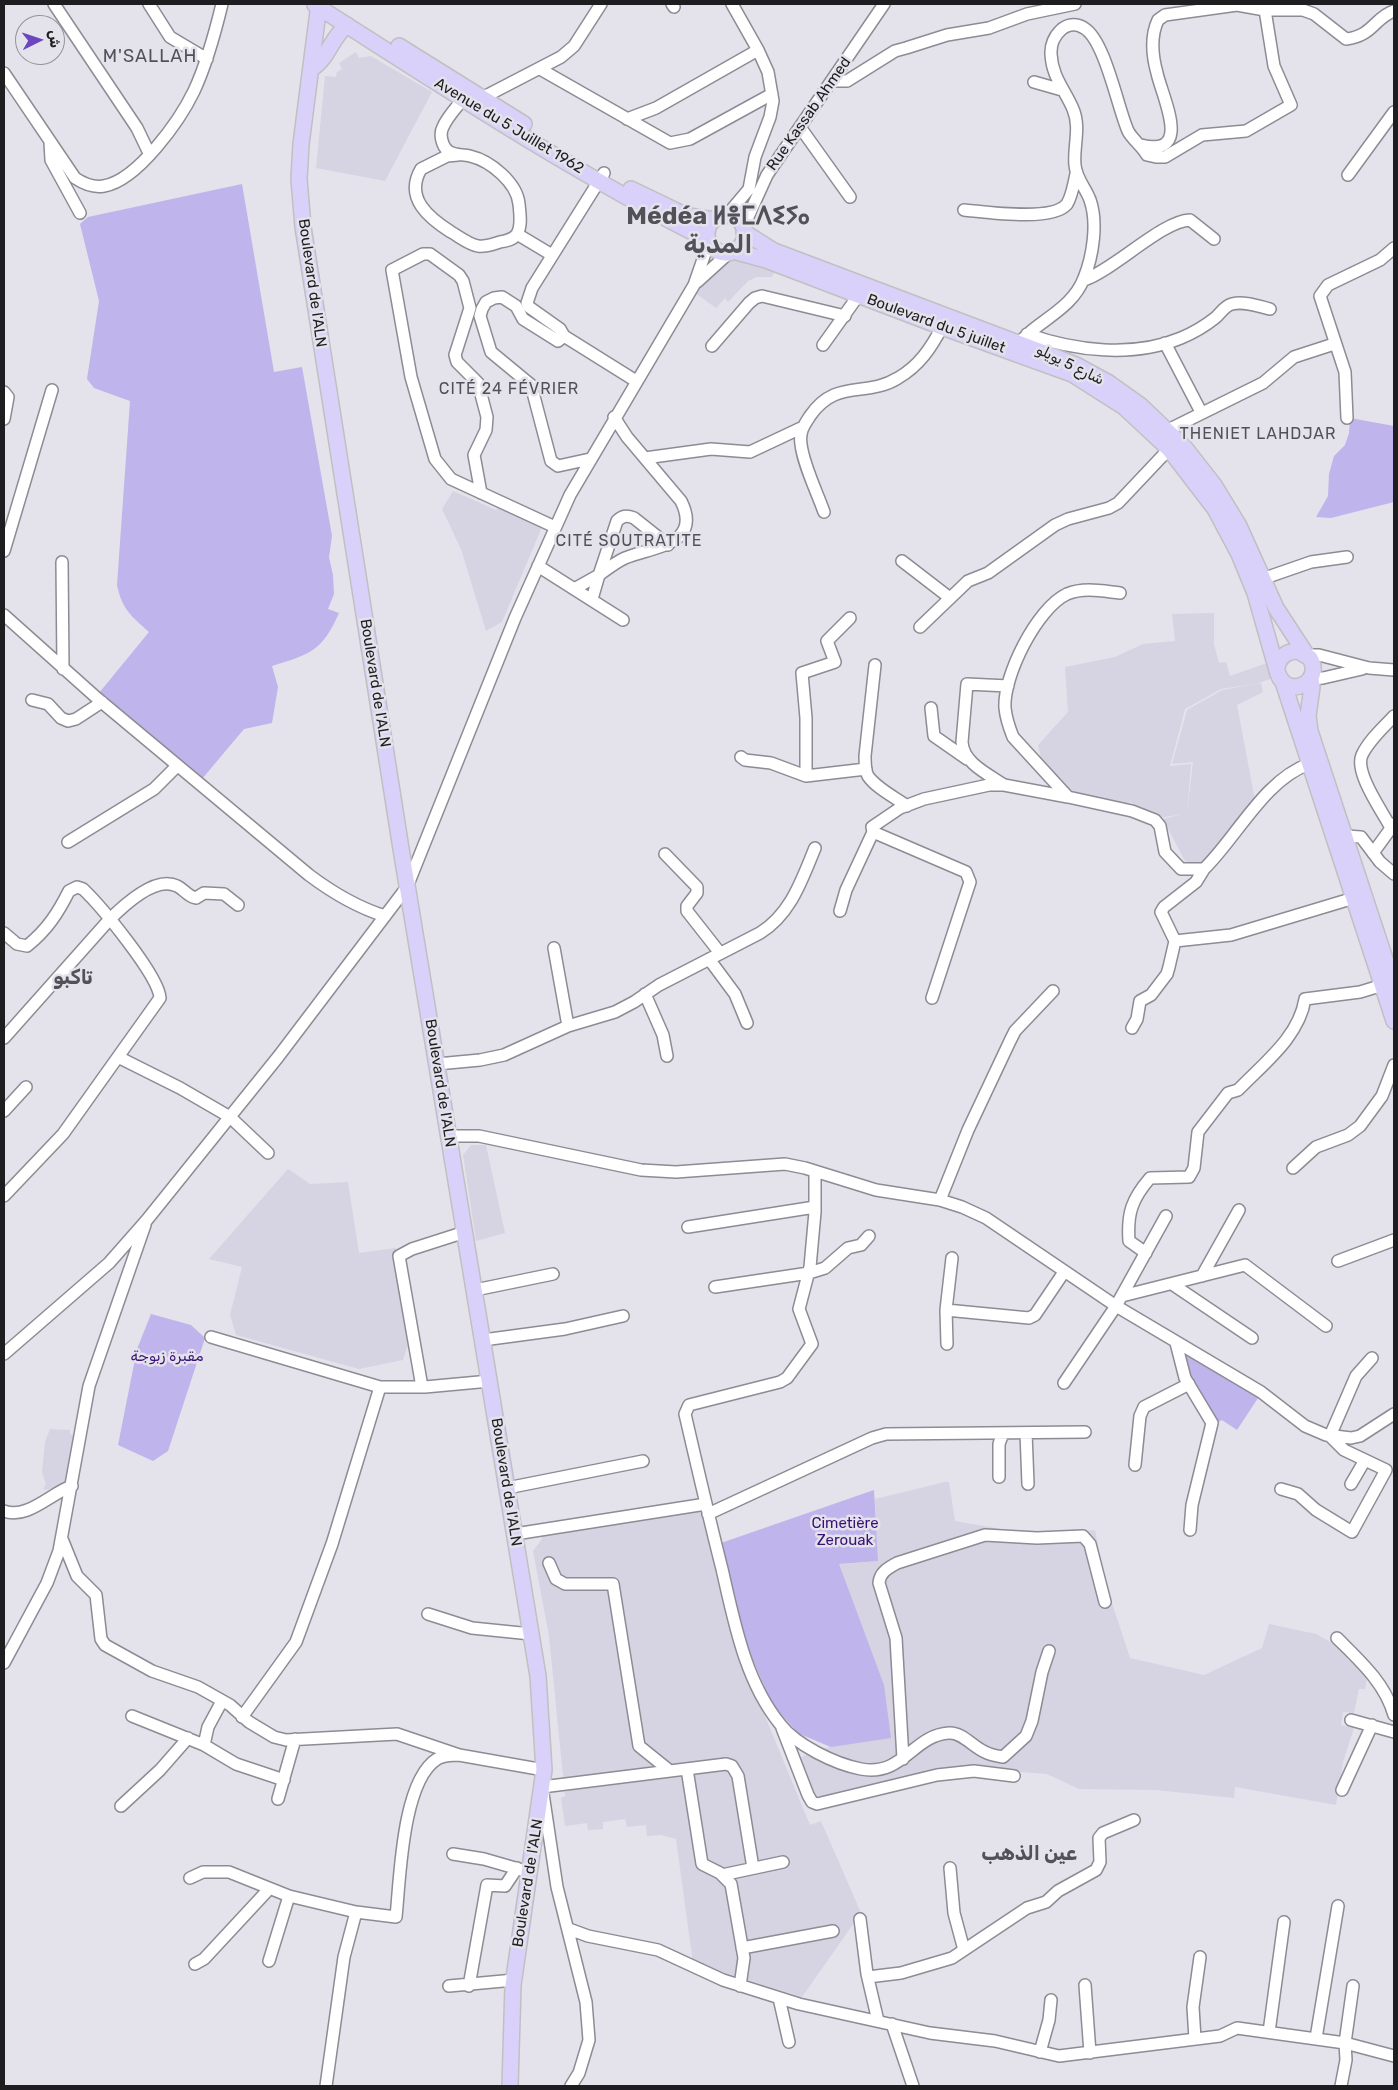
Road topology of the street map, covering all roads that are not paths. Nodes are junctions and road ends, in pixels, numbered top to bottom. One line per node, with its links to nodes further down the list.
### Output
1 (54, 4): 28 (street)
2 (149, 4): 13 (street)
3 (222, 4): 13 (street)
4 (601, 4): 14 (street)
5 (732, 4): 12 (street)
6 (884, 4): 17 (street, Rue Kassab Ahmed)
7 (1074, 4): 17 (street)
8 (317, 5): 11 (main road, Avenue du 5 Juillet 1962); 16 (main road, Boulevard de l'ALN); 21 (main road, Avenue du 5 Juillet 1962)
9 (1265, 10): 10 (street); 27 (street); 27 (street)
10 (1394, 11)
11 (346, 25): 16 (main road); 22 (main road, Avenue du 5 Juillet 1962)
12 (758, 50): 20 (street); 24 (street)
13 (207, 59): 28 (street)
14 (540, 69): 21 (street); 24 (street)
15 (4, 73): 26 (street)
16 (311, 75): 118 (main road, Boulevard de l'ALN)
17 (832, 81): 25 (street, Rue Kassab Ahmed)
18 (1034, 82): 19 (street)
19 (1062, 90): 27 (street); 30 (street)
20 (772, 94): 24 (street); 33 (street)
21 (482, 98): 32 (main road, Avenue du 5 Juillet 1962)
22 (463, 99): 29 (street); 32 (main road, Avenue du 5 Juillet 1962)
23 (1394, 112): 31 (street)
24 (627, 119)
25 (800, 127): 33 (street, Rue Kassab Ahmed); 34 (street)
26 (50, 142): 28 (street); 36 (street)
27 (1141, 145)
28 (150, 153)
29 (458, 155): 39 (street); 39 (street)
30 (1076, 174): 35 (street); 45 (street)
31 (1348, 175)
32 (601, 177): 37 (main road, Avenue du 5 Juillet 1962); 41 (main road, Avenue du 5 Juillet 1962); 44 (street)
33 (757, 181): 37 (street); 38 (street, Rue Kassab Ahmed)
34 (850, 197)
35 (964, 210)
36 (80, 213)
37 (720, 218): 38 (main road); 41 (main road)
38 (744, 230): 43 (main road); 52 (main road, شارع 5 يويلو)
39 (517, 234): 44 (street)
40 (1214, 239): 45 (street)
41 (708, 241): 43 (main road); 46 (street)
42 (1394, 248): 54 (street)
43 (731, 252): 46 (street); 47 (main road, Boulevard du 5 juillet)
44 (552, 255): 51 (street)
45 (1084, 280): 52 (street)
46 (694, 285): 57 (street)
47 (858, 296): 49 (street); 50 (main road, Boulevard du 5 juillet)
48 (1270, 309): 53 (street)
49 (845, 316): 55 (street); 56 (street)
50 (942, 327): 52 (main road, Boulevard du 5 juillet); 64 (street)
51 (564, 336): 57 (street); 68 (street)
52 (1019, 343): 53 (street); 65 (main road, شارع 5 يويلو); 66 (main road, Boulevard du 5 juillet)
53 (1165, 343): 60 (street)
54 (1334, 344): 60 (street); 62 (street)
55 (823, 345)
56 (712, 346)
57 (636, 381): 61 (street)
58 (52, 390): 73 (street)
59 (4, 392): 63 (street)
60 (1201, 412): 65 (street)
61 (614, 417): 67 (street); 68 (street)
62 (1347, 418)
63 (4, 419)
64 (802, 428): 67 (street); 70 (street)
65 (1168, 430): 79 (main road, شارع 5 يويلو)
66 (1169, 449): 82 (street); 93 (main road, Boulevard du 5 juillet)
67 (645, 458): 72 (street)
68 (590, 459): 71 (street)
69 (481, 493): 69 (street); 71 (street)
70 (824, 512)
71 (555, 527): 77 (street)
72 (668, 545): 78 (street); 78 (street)
73 (4, 551)
74 (1347, 557): 79 (street)
75 (902, 561): 82 (street)
76 (62, 562): 91 (street)
77 (538, 566): 80 (street); 118 (street)
78 (599, 575): 80 (street); 83 (street)
79 (1262, 579): 88 (main road, شارع 5 يويلو)
80 (574, 589): 83 (street)
81 (1120, 592): 95 (street)
82 (950, 598): 87 (street)
83 (592, 600): 86 (street)
84 (4, 615): 91 (street)
85 (850, 618): 105 (street)
86 (623, 620)
87 (920, 627)
88 (1307, 654): 90 (street); 93 (main road); 94 (main road)
89 (875, 665): 104 (street)
90 (1369, 668): 92 (street); 94 (street)
91 (63, 669): 97 (street)
92 (1394, 670)
93 (1280, 676): 94 (main road); 102 (main road, Boulevard du 5 juillet)
94 (1311, 679): 111 (main road)
95 (1008, 686): 101 (street); 107 (street)
96 (32, 700): 97 (street)
97 (102, 702): 103 (street)
98 (932, 708): 101 (street)
99 (1393, 719): 109 (street)
100 (741, 757): 105 (street)
101 (968, 760): 106 (street)
102 (1309, 764): 116 (street); 119 (main road, Boulevard du 5 juillet)
103 (177, 766): 112 (street); 122 (street)
104 (866, 769): 105 (street); 108 (street)
105 (806, 776)
106 (1004, 785): 107 (street); 108 (street)
107 (1068, 797): 116 (street)
108 (907, 806): 110 (street)
109 (1393, 826): 114 (street)
110 (874, 832): 121 (street); 132 (street)
111 (1346, 836): 114 (street); 129 (main road)
112 (68, 842)
113 (816, 848): 127 (street)
114 (1374, 853): 117 (street)
115 (664, 854): 127 (street)
116 (1204, 869): 125 (street)
117 (1394, 874)
118 (407, 887): 122 (street); 140 (main road, Boulevard de l'ALN)
119 (1354, 898): 125 (street); 129 (main road, Boulevard du 5 juillet)
120 (238, 905): 123 (street)
121 (840, 911)
122 (385, 916): 144 (street)
123 (109, 920): 124 (street); 137 (street); 139 (street)
124 (4, 934)
125 (1175, 941): 136 (street)
126 (554, 948): 135 (street)
127 (720, 953): 128 (street)
128 (709, 959): 131 (street); 134 (street)
129 (1389, 985): 133 (main road); 159 (street)
130 (1053, 991): 150 (street)
131 (645, 994): 135 (street); 138 (street)
132 (932, 998)
133 (1394, 1021)
134 (747, 1023)
135 (568, 1026): 140 (street)
136 (1132, 1028)
137 (4, 1038)
138 (667, 1056)
139 (118, 1057): 144 (street); 149 (street)
140 (437, 1064): 145 (main road, Boulevard de l'ALN)
141 (1394, 1065): 147 (street)
142 (26, 1087): 143 (street)
143 (4, 1111)
144 (230, 1117): 146 (street); 154 (street)
145 (449, 1136): 148 (street); 156 (main road, Boulevard de l'ALN)
146 (268, 1153)
147 (1293, 1168)
148 (815, 1172): 150 (street); 151 (street)
149 (5, 1194)
150 (940, 1200): 162 (street)
151 (815, 1208): 155 (street); 163 (street)
152 (1239, 1210): 165 (street)
153 (1166, 1216): 159 (street)
154 (146, 1221): 179 (street); 197 (street)
155 (688, 1227)
156 (465, 1232): 168 (main road, Boulevard de l'ALN); 185 (street)
157 (869, 1236): 163 (street)
158 (1394, 1240): 161 (street)
159 (1146, 1253): 169 (street)
160 (952, 1258): 171 (street)
161 (1338, 1261)
162 (1064, 1272): 170 (street); 171 (street)
163 (808, 1273): 167 (street); 200 (street)
164 (553, 1274): 168 (street)
165 (1202, 1276): 166 (street); 173 (street)
166 (1172, 1284): 169 (street); 175 (street)
167 (715, 1287)
168 (475, 1290): 176 (main road, Boulevard de l'ALN)
169 (1122, 1296): 170 (street)
170 (1116, 1306): 177 (street); 182 (street)
171 (946, 1310): 178 (street)
172 (622, 1316): 176 (street)
173 (1326, 1326)
174 (211, 1337): 184 (street)
175 (1252, 1338)
176 (483, 1340): 181 (main road, Boulevard de l'ALN)
177 (1176, 1343): 183 (street); 190 (street)
178 (947, 1344)
179 (4, 1354)
180 (1372, 1358): 190 (street)
181 (490, 1381): 185 (street); 198 (main road, Boulevard de l'ALN)
182 (1064, 1383)
183 (1189, 1384): 193 (street); 202 (street)
184 (380, 1387): 185 (street); 215 (street)
185 (422, 1388)
186 (1394, 1414): 190 (street)
187 (1085, 1432): 189 (street)
188 (1003, 1433): 189 (street); 194 (street); 200 (street)
189 (1026, 1433): 195 (street)
190 (1330, 1436): 191 (street)
191 (1365, 1460): 196 (street); 199 (street)
192 (643, 1461): 198 (street)
193 (1135, 1465)
194 (999, 1477)
195 (1028, 1484)
196 (1351, 1484)
197 (72, 1486): 201 (street); 204 (street)
198 (507, 1488): 203 (main road, Boulevard de l'ALN)
199 (1281, 1489)
200 (707, 1509): 203 (street); 217 (street)
201 (4, 1511)
202 (1190, 1530)
203 (514, 1534): 208 (main road, Boulevard de l'ALN)
204 (62, 1539): 211 (street); 212 (street)
205 (549, 1564): 227 (street)
206 (1105, 1602): 224 (street)
207 (428, 1614): 208 (street)
208 (531, 1634): 226 (main road, Boulevard de l'ALN)
209 (1337, 1638): 213 (street)
210 (1049, 1651): 224 (street)
211 (4, 1663)
212 (222, 1701): 215 (street); 222 (street)
213 (1394, 1715)
214 (132, 1716): 220 (street)
215 (242, 1717): 221 (street)
216 (1351, 1720): 218 (street)
217 (780, 1725): 224 (street); 228 (street)
218 (1372, 1725): 219 (street); 231 (street)
219 (1394, 1732)
220 (188, 1738): 222 (street); 233 (street)
221 (295, 1739): 223 (street); 229 (street)
222 (204, 1745): 229 (street)
223 (459, 1755): 226 (street); 245 (street)
224 (903, 1759)
225 (687, 1769): 227 (street); 237 (street); 240 (street)
226 (544, 1770): 230 (main road, Boulevard de l'ALN)
227 (670, 1771): 230 (street)
228 (1014, 1776)
229 (284, 1780): 232 (street)
230 (542, 1787): 239 (main road, Boulevard de l'ALN); 248 (street)
231 (1342, 1790)
232 (278, 1799)
233 (121, 1806)
234 (1134, 1820): 251 (street)
235 (453, 1854): 239 (street)
236 (783, 1862): 237 (street)
237 (753, 1868): 240 (street)
238 (950, 1868): 251 (street)
239 (523, 1870): 256 (main road, Boulevard de l'ALN); 259 (street)
240 (722, 1875): 250 (street)
241 (190, 1878): 242 (street)
242 (269, 1889): 243 (street); 254 (street)
243 (289, 1896): 245 (street); 253 (street)
244 (1338, 1906): 267 (street)
245 (356, 1912): 274 (street)
246 (860, 1919): 255 (street)
247 (1284, 1922): 266 (street)
248 (569, 1929): 260 (street); 276 (street)
249 (833, 1931): 250 (street)
250 (742, 1948): 260 (street)
251 (964, 1950): 255 (street)
252 (1200, 1957): 268 (street)
253 (269, 1961)
254 (195, 1964)
255 (868, 1978): 264 (street)
256 (514, 1980): 259 (street); 275 (main road, Boulevard de l'ALN)
257 (1085, 1985): 272 (street)
258 (449, 1986): 259 (street)
259 (469, 1986)
260 (740, 1986): 262 (street)
261 (1353, 1986): 270 (street)
262 (780, 1998): 264 (street); 269 (street)
263 (1051, 2000): 271 (street)
264 (878, 2021): 265 (street)
265 (892, 2024): 271 (street); 277 (street)
266 (1269, 2032): 267 (street); 268 (street)
267 (1316, 2038): 270 (street)
268 (1195, 2039): 272 (street)
269 (789, 2042)
270 (1345, 2042): 273 (street); 278 (street)
271 (1040, 2052): 272 (street)
272 (1090, 2053)
273 (1394, 2056)
274 (326, 2086)
275 (510, 2086)
276 (572, 2086)
277 (913, 2086)
278 (1341, 2086)

